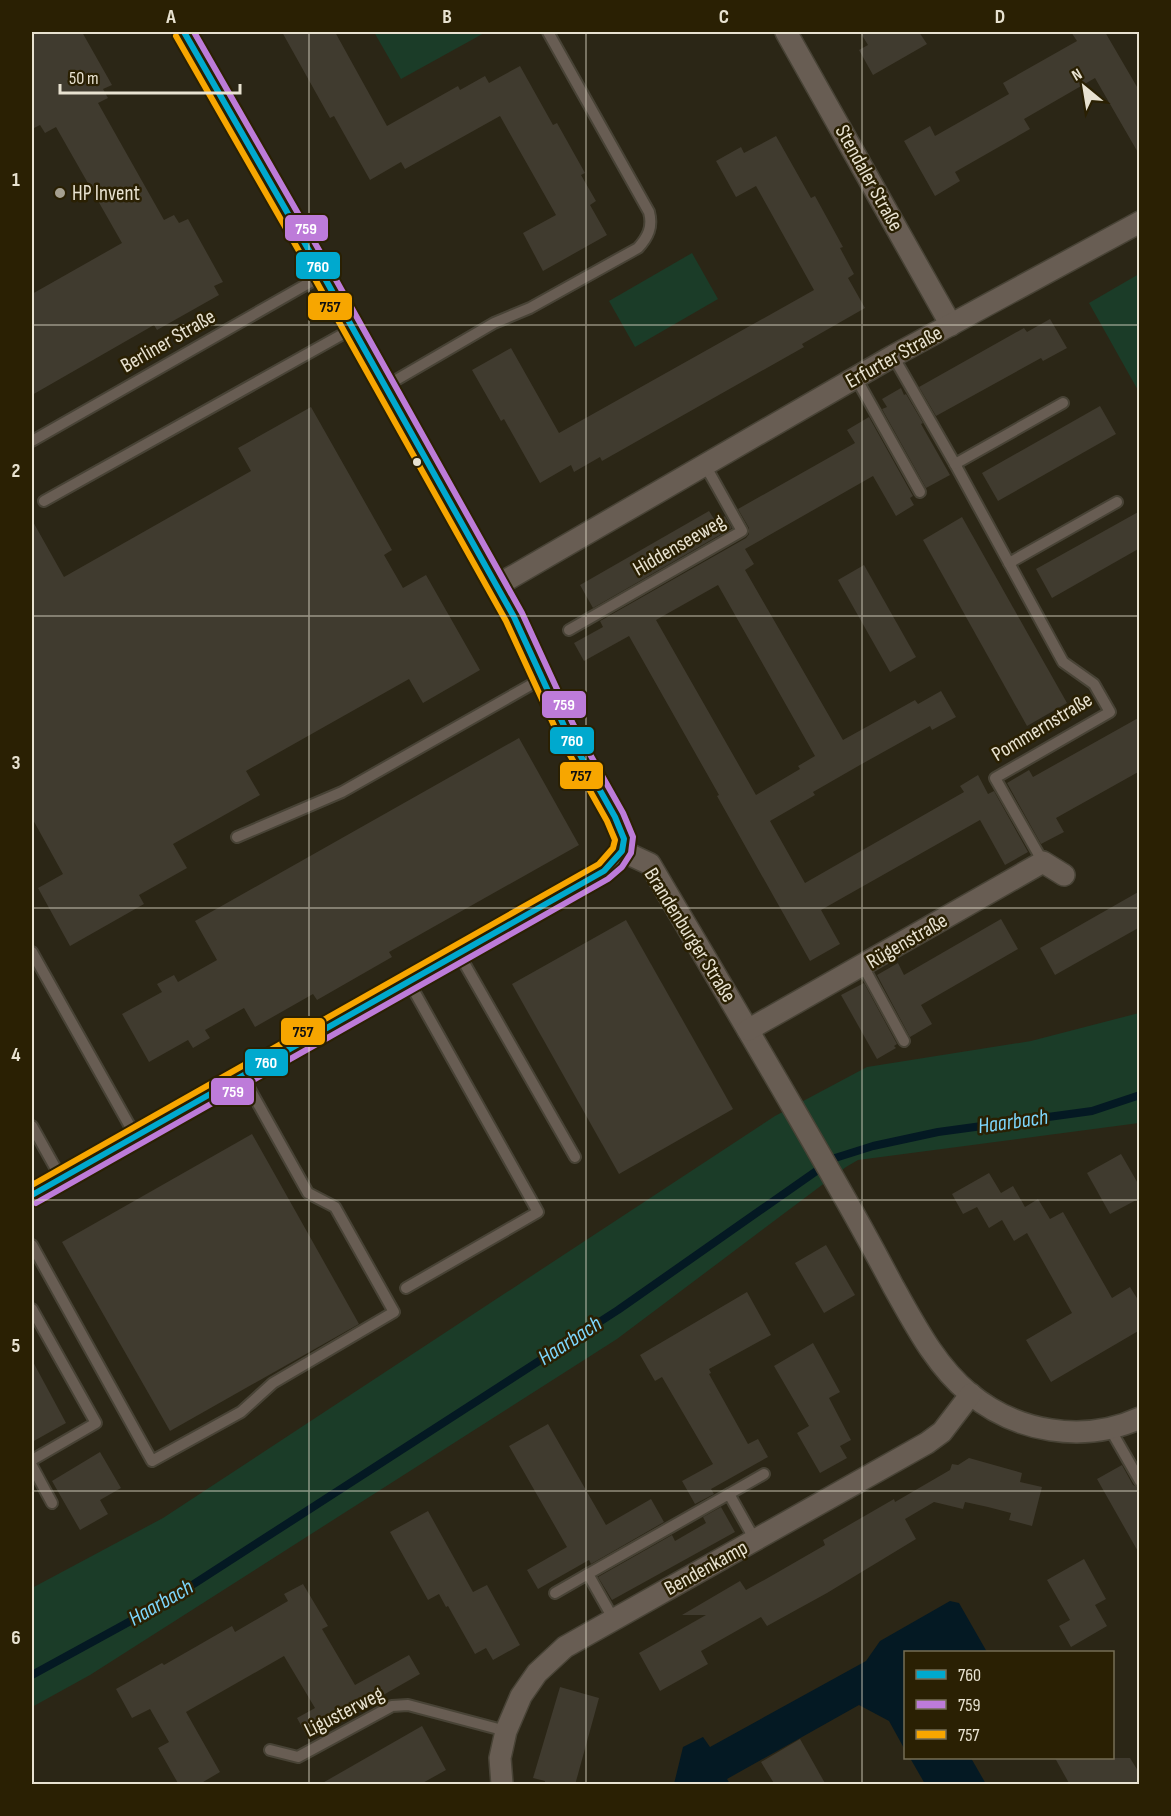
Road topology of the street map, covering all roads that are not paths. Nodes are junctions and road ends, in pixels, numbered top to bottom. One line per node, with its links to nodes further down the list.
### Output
1 (184, 32): 5 (street, Brandenburger Straße)
2 (549, 32): 10 (lane)
3 (786, 32): 6 (street, Stendaler Straße)
4 (1140, 222): 6 (street, Erfurter Straße)
5 (323, 275): 7 (street, Brandenburger Straße); 12 (lane, Berliner Straße)
6 (951, 325): 8 (street, Erfurter Straße)
7 (352, 329): 10 (street, Brandenburger Straße); 16 (lane)
8 (893, 356): 9 (street, Erfurter Straße); 13 (lane, Pommernstraße)
9 (856, 378): 14 (street, Erfurter Straße); 15 (lane)
10 (384, 387): 19 (street, Brandenburger Straße)
11 (1063, 403): 13 (lane)
12 (33, 436)
13 (956, 464): 18 (lane, Pommernstraße)
14 (705, 465): 19 (street, Erfurter Straße); 20 (lane, Hiddenseeweg)
15 (920, 492)
16 (44, 501)
17 (1117, 502): 18 (lane)
18 (1009, 562): 24 (lane, Pommernstraße)
19 (496, 586): 21 (street, Brandenburger Straße)
20 (569, 630)
21 (543, 678): 22 (lane); 23 (street, Brandenburger Straße)
22 (237, 837)
23 (622, 851): 27 (street); 30 (street, Brandenburger Straße)
24 (1042, 862): 25 (street); 28 (street, Rügenstraße)
25 (1064, 874)
26 (32, 952): 34 (lane)
27 (459, 954): 29 (street); 35 (lane)
28 (863, 966): 30 (street, Rügenstraße); 31 (lane)
29 (409, 982): 32 (street); 39 (lane)
30 (748, 1030): 41 (street, Brandenburger Straße)
31 (904, 1041)
32 (243, 1077): 34 (street); 38 (lane)
33 (32, 1126): 36 (lane)
34 (136, 1137): 36 (street)
35 (575, 1157)
36 (61, 1178): 37 (street)
37 (32, 1195)
38 (32, 1245)
39 (406, 1288)
40 (32, 1308): 44 (lane)
41 (971, 1394): 43 (street, Brandenburger Straße); 50 (street, Bendenkamp)
42 (1140, 1418): 43 (street, Brandenburger Straße)
43 (1109, 1427): 47 (lane)
44 (32, 1460)
45 (32, 1466): 49 (lane)
46 (764, 1474): 48 (lane)
47 (1140, 1481)
48 (729, 1494): 50 (lane); 51 (lane)
49 (52, 1503)
50 (755, 1540): 53 (street, Bendenkamp)
51 (588, 1574): 52 (lane); 53 (lane)
52 (555, 1593)
53 (614, 1620): 54 (street, Bendenkamp)
54 (506, 1731): 55 (lane, Ligusterweg); 56 (street, Bendenkamp)
55 (270, 1749)
56 (502, 1785)

